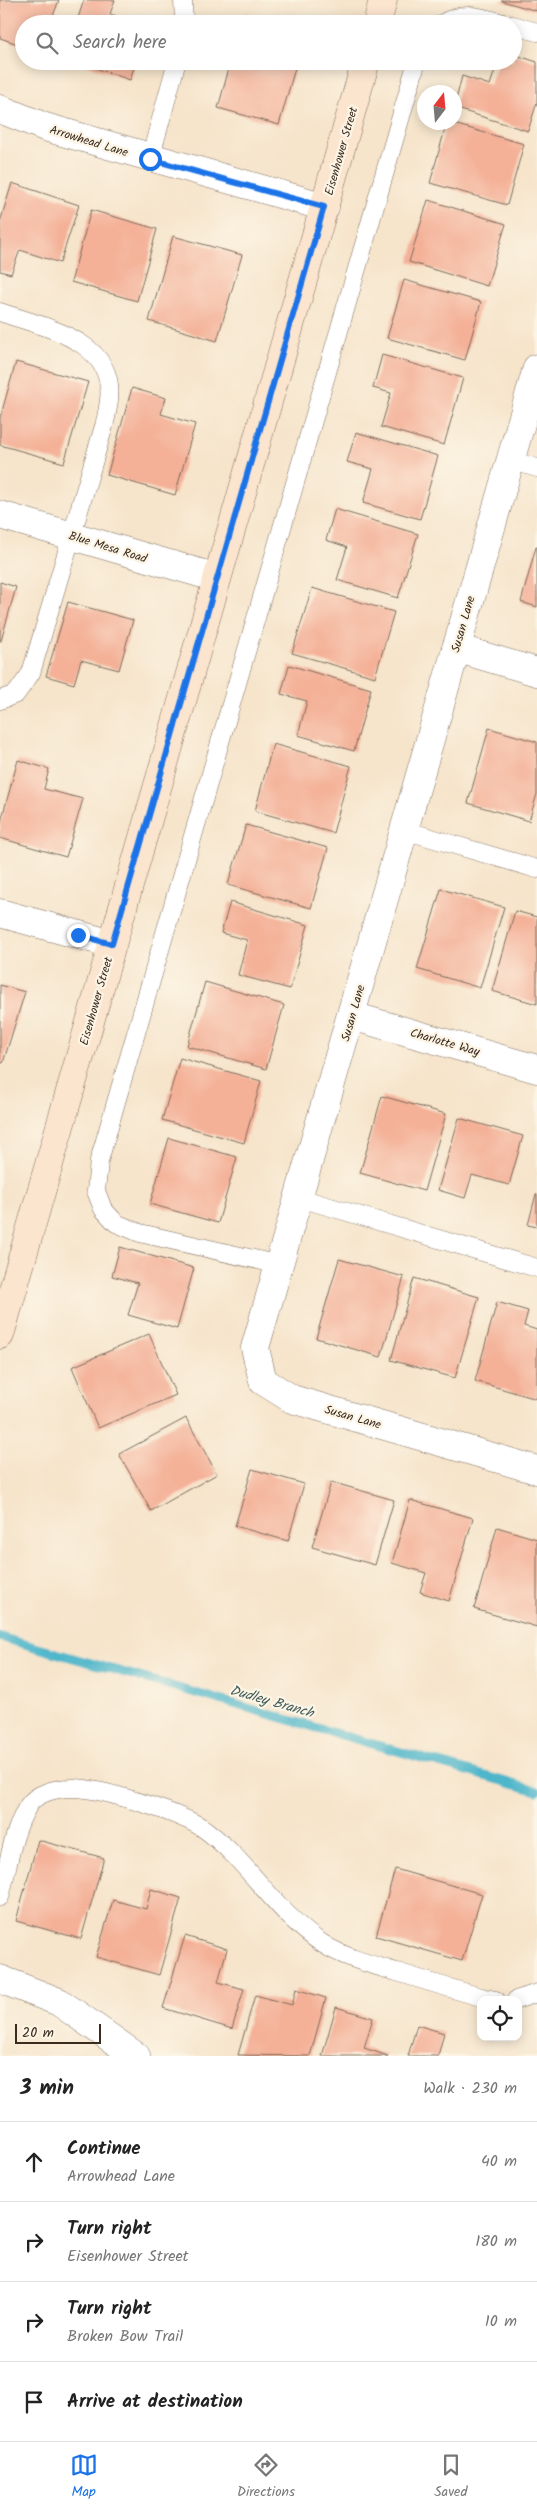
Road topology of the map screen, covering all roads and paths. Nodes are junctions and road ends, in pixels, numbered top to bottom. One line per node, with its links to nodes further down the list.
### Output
1 (183, 0): 3 (lane)
2 (383, 0): 4 (street)
3 (184, 15)
4 (379, 15)
5 (522, 28): 6 (lane)
6 (537, 32)
7 (175, 70): 11 (lane)
8 (363, 70): 12 (street, Eisenhower Street)
9 (414, 70): 30 (lane)
10 (0, 109): 11 (street, Arrowhead Lane)
11 (150, 159): 12 (street, Arrowhead Lane)
12 (324, 207): 19 (street, Eisenhower Street)
13 (0, 312): 18 (lane)
14 (537, 368): 15 (street, Susan Lane)
15 (510, 460): 16 (lane); 20 (street, Susan Lane)
16 (537, 468)
17 (0, 515): 18 (street, Blue Mesa Road)
18 (70, 535): 19 (street, Blue Mesa Road); 22 (lane)
19 (217, 578): 26 (street, Eisenhower Street)
20 (456, 648): 21 (street); 23 (street, Susan Lane)
21 (537, 672)
22 (0, 700)
23 (404, 830): 24 (lane); 27 (street, Susan Lane)
24 (537, 869)
25 (0, 913): 26 (street)
26 (112, 944): 32 (street, Eisenhower Street)
27 (352, 1016): 28 (street, Charlotte Way); 29 (street, Susan Lane)
28 (537, 1069)
29 (300, 1198): 30 (street, Susan Lane); 31 (lane)
30 (280, 1265): 33 (street, Susan Lane)
31 (537, 1268)
32 (2, 1322)
33 (537, 1470)
34 (0, 1897): 37 (lane)
35 (0, 1979): 39 (street)
36 (537, 1993): 38 (lane)
37 (477, 1996)
38 (522, 1998)
39 (136, 2056)

